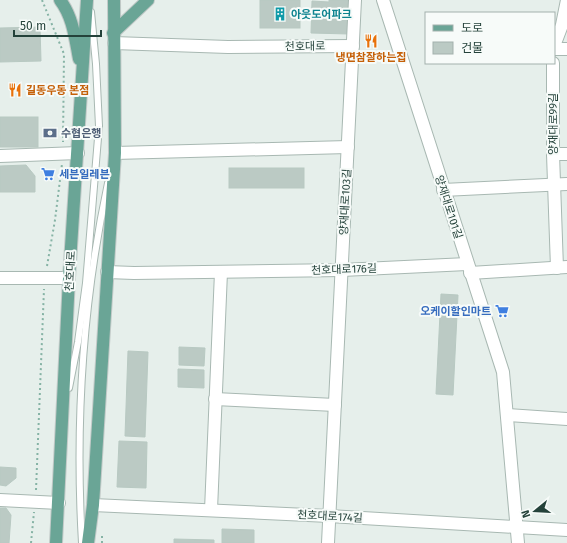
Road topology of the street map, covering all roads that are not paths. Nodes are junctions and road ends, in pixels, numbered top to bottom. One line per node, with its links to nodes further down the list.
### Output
1 (60, 0): 15 (main road)
2 (87, 0): 15 (main road, 천호대로)
3 (90, 0): 35 (lane)
4 (114, 0): 9 (main road)
5 (148, 0): 9 (main road)
6 (355, 0): 11 (street, 양재대로103길)
7 (383, 0): 24 (street, 양재대로101길)
8 (567, 0): 10 (street)
9 (113, 38): 11 (street, 천호대로); 18 (main road)
10 (555, 43)
11 (353, 46): 16 (street, 양재대로103길)
12 (567, 49): 13 (street)
13 (555, 50)
14 (553, 64): 19 (street, 양재대로99길)
15 (82, 82): 17 (main road, 천호대로)
16 (348, 147): 18 (street); 27 (street, 양재대로103길)
17 (78, 153): 21 (street); 31 (main road, 천호대로)
18 (114, 153): 28 (main road); 45 (lane)
19 (553, 154): 20 (street); 22 (street, 양재대로99길)
20 (567, 154)
21 (0, 156)
22 (554, 184): 23 (street); 24 (street); 26 (street, 양재대로99길)
23 (567, 184)
24 (443, 190): 25 (street, 양재대로101길)
25 (469, 268): 26 (street, 천호대로176길); 27 (street, 천호대로176길); 34 (street, 양재대로101길)
26 (562, 268)
27 (342, 270): 29 (street, 천호대로176길); 33 (street, 양재대로103길)
28 (107, 272): 29 (street, 천호대로176길); 39 (main road)
29 (221, 272): 32 (street)
30 (0, 278): 31 (street)
31 (69, 278): 35 (main road, 천호대로)
32 (215, 399): 33 (street); 40 (street)
33 (335, 405): 41 (street, 양재대로103길)
34 (507, 415): 36 (street); 42 (street, 양재대로101길)
35 (63, 418): 38 (main road, 천호대로)
36 (567, 419)
37 (0, 500): 38 (street)
38 (59, 503): 44 (main road, 천호대로)
39 (93, 505): 40 (street, 천호대로174길); 46 (main road)
40 (211, 510): 41 (street, 천호대로174길)
41 (330, 516): 42 (street, 천호대로174길); 47 (street, 양재대로103길)
42 (517, 527): 43 (street, 천호대로174길); 48 (street, 양재대로101길)
43 (567, 530)
44 (56, 543)
45 (82, 543)
46 (88, 543)
47 (328, 543)
48 (518, 543)

